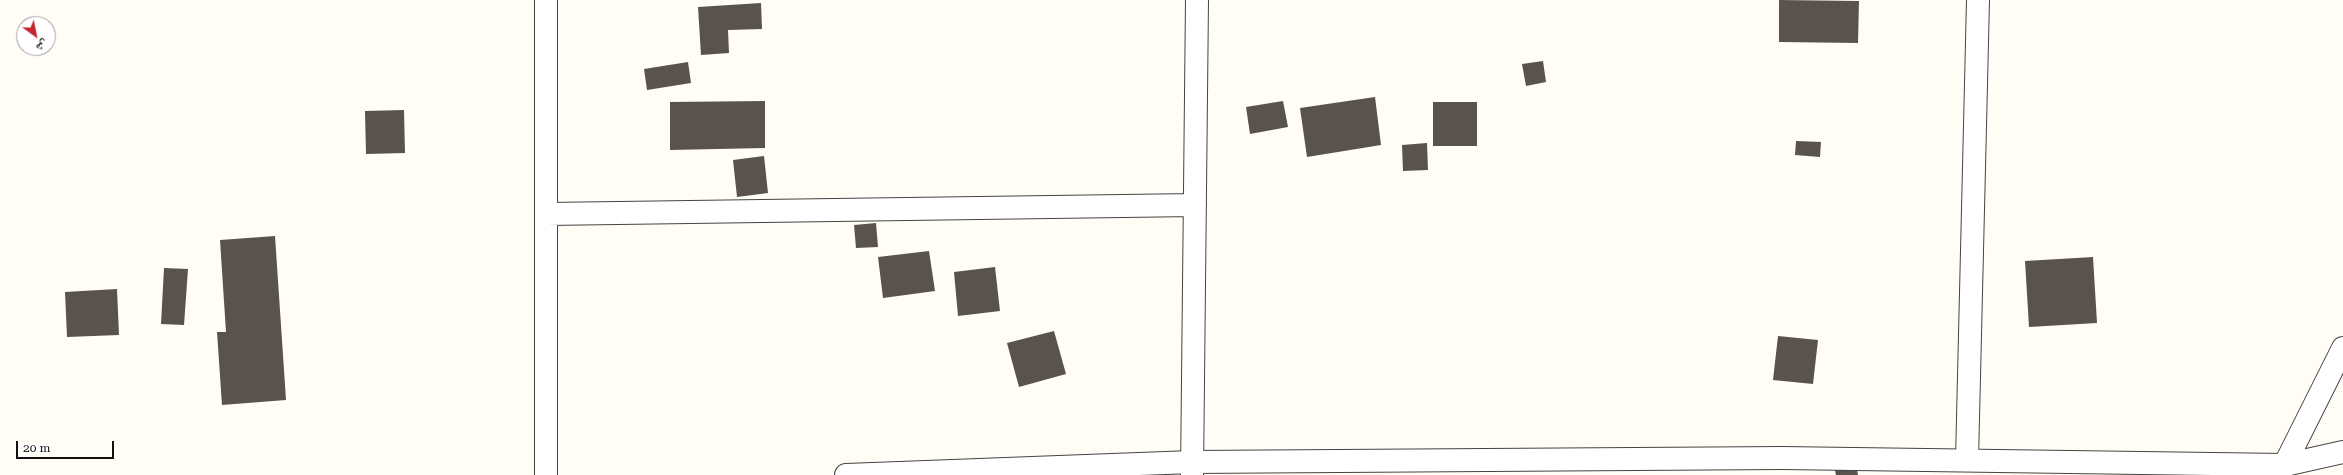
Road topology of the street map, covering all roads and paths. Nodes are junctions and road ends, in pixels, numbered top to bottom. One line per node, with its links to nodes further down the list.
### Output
1 (546, 0): 5 (street)
2 (1198, 0): 4 (street)
3 (1978, 0): 8 (street)
4 (1195, 205): 5 (street); 9 (street)
5 (546, 214): 11 (street)
6 (2343, 348): 10 (street)
7 (2343, 452): 10 (street)
8 (1967, 460): 9 (street); 10 (street)
9 (1192, 469): 12 (street)
10 (2282, 470)
11 (546, 475)
12 (846, 475)

